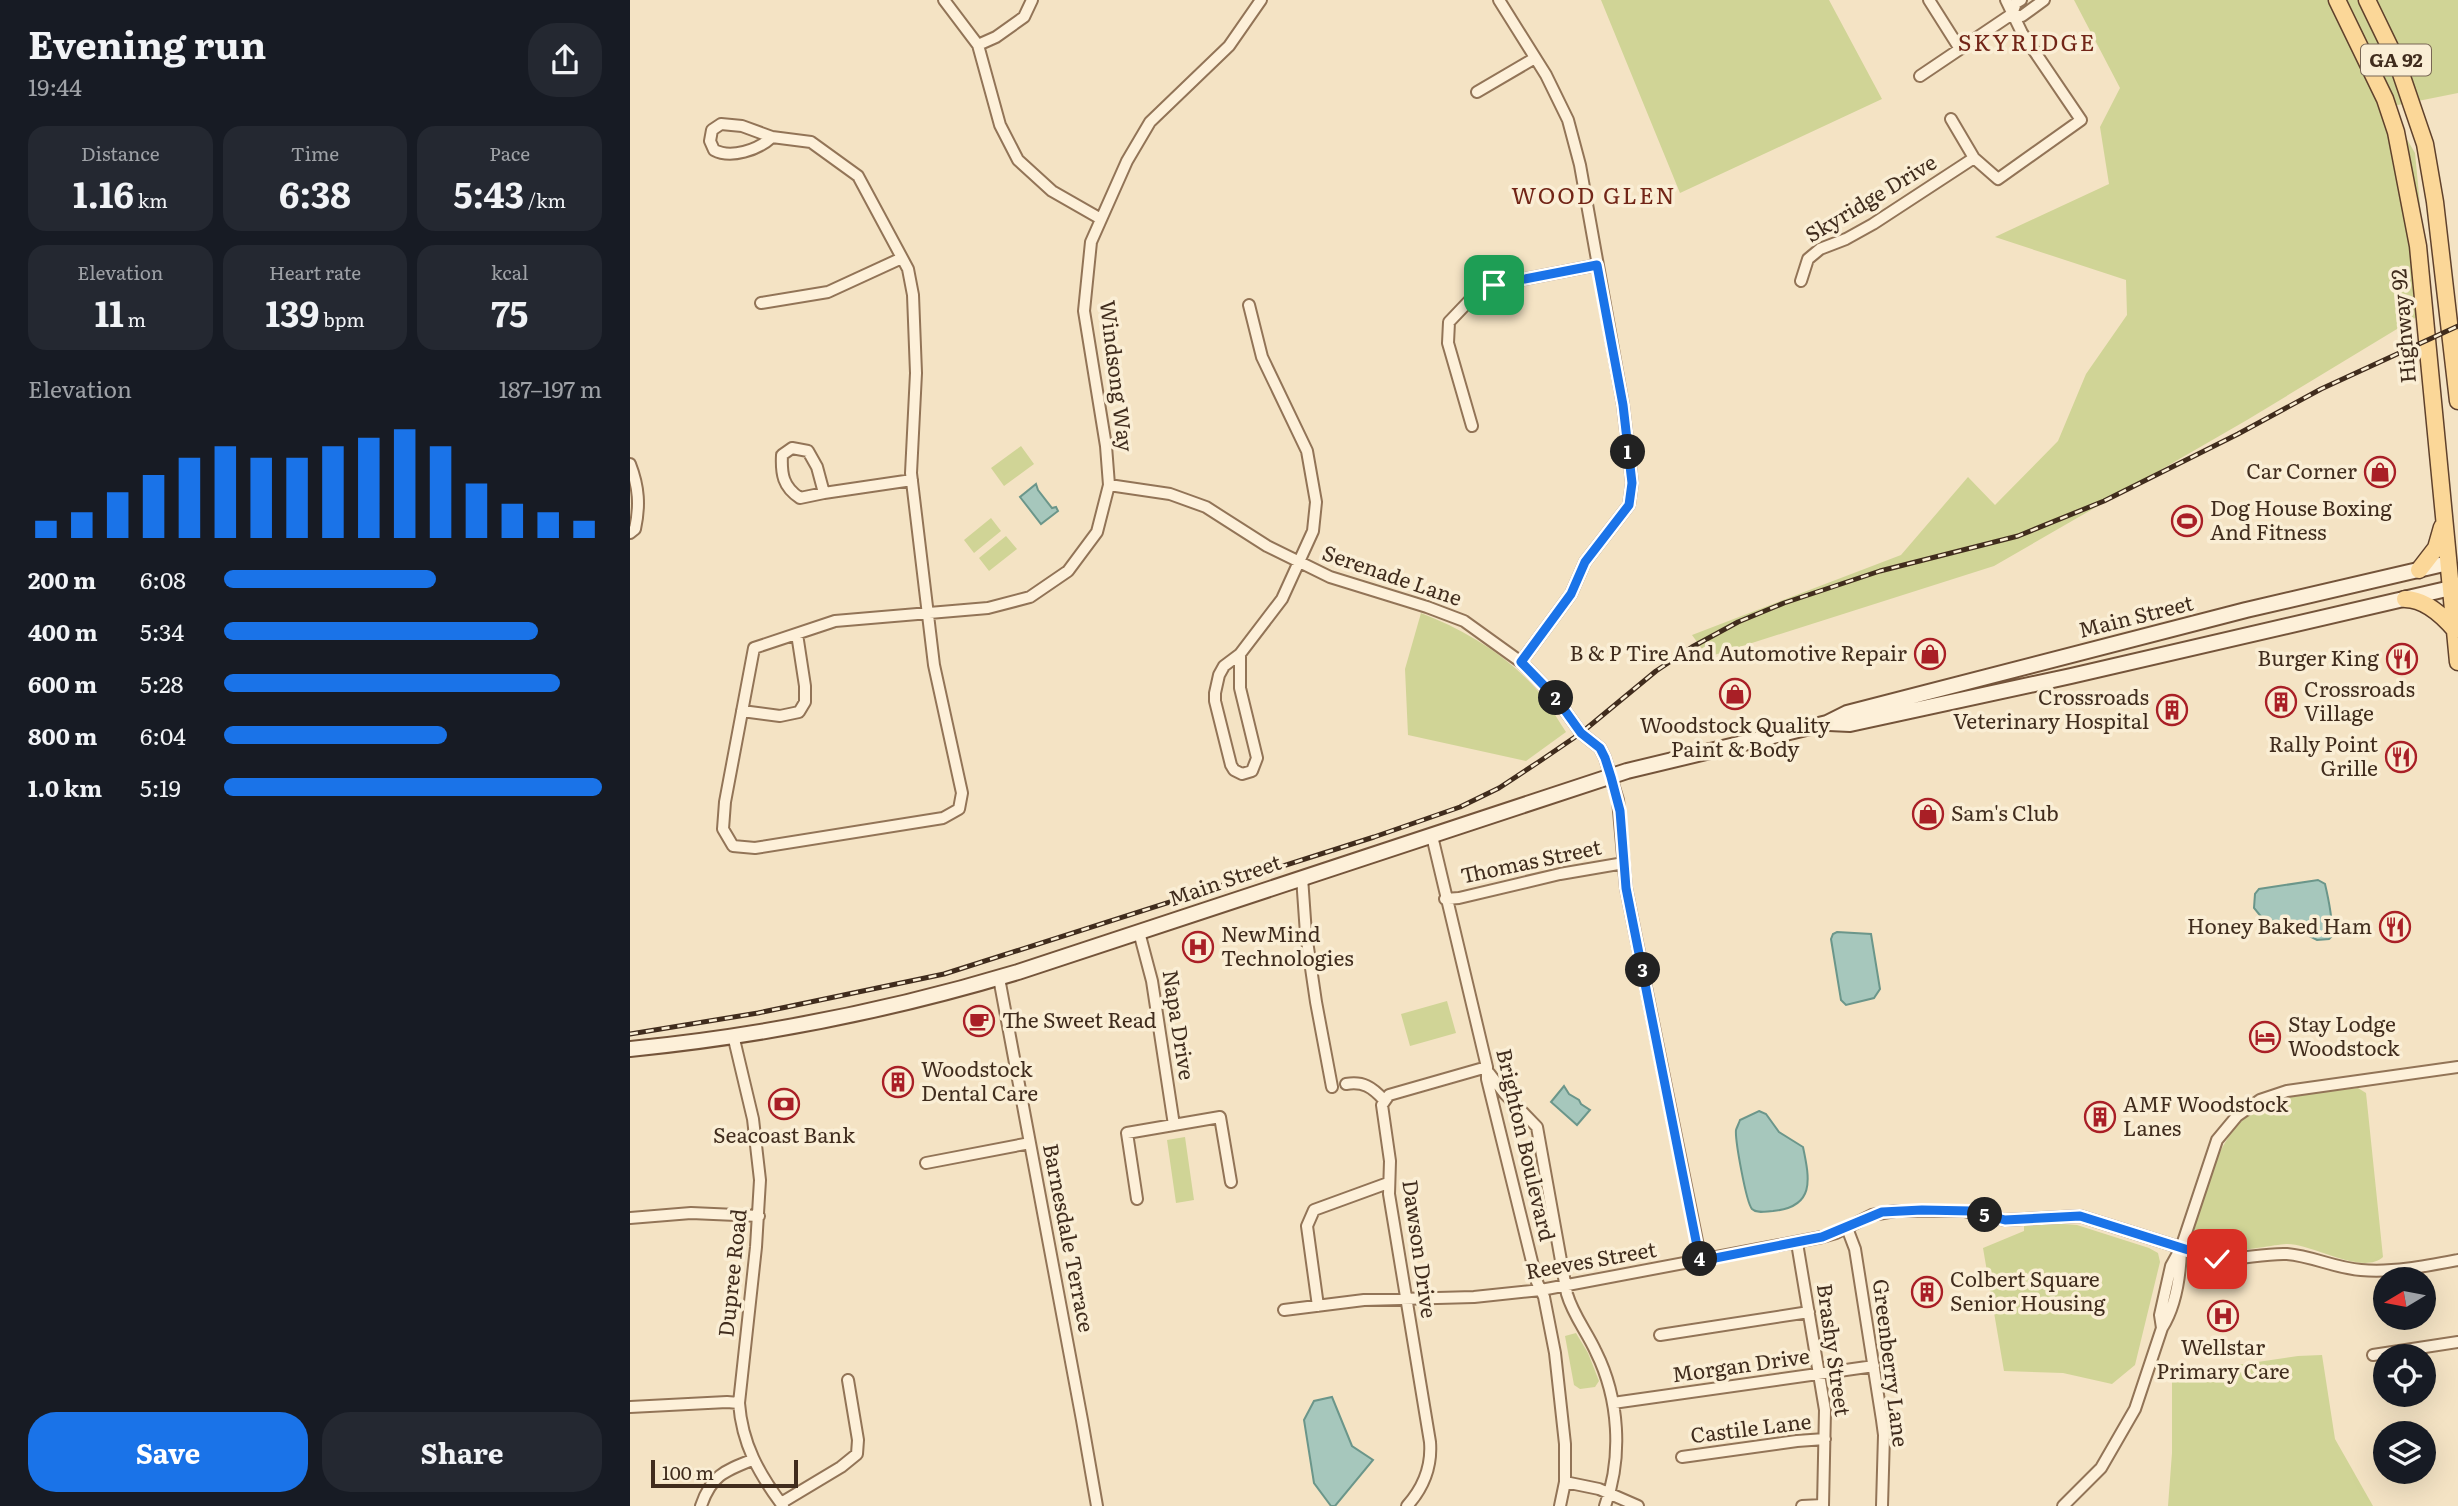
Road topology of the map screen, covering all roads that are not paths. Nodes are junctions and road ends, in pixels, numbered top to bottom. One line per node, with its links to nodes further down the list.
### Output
1 (944, 0): 12 (street)
2 (1032, 0): 12 (street)
3 (1261, 0): 20 (street, Windsong Way)
4 (1499, 0): 14 (street)
5 (1929, 0): 13 (street)
6 (2006, 0): 11 (street)
7 (2021, 0): 11 (street)
8 (2044, 0): 11 (street)
9 (2337, 0): 22 (main road, Highway 92 / GA 92)
10 (2367, 0): 21 (main road, Highway 92 / GA 92)
11 (2012, 14): 13 (street); 19 (street)
12 (978, 45): 20 (street)
13 (1960, 49): 15 (street)
14 (1535, 58): 16 (street); 24 (street)
15 (1920, 76)
16 (1477, 92)
17 (1951, 119): 19 (street)
18 (772, 137): 18 (street, Windsong Way); 23 (street, Windsong Way)
19 (1974, 158): 25 (street, Skyridge Drive)
20 (1101, 219): 32 (street, Windsong Way)
21 (2439, 242): 22 (main road); 28 (main road, Highway 92 / GA 92)
22 (2418, 246): 34 (main road, Highway 92 / GA 92)
23 (902, 258): 26 (street); 31 (street, Windsong Way)
24 (1597, 265): 29 (street); 45 (street)
25 (1801, 281)
26 (761, 303)
27 (1249, 305): 37 (street)
28 (2458, 401)
29 (1472, 426)
30 (630, 464): 35 (street)
31 (912, 480): 33 (street); 41 (street, Windsong Way)
32 (1109, 485): 37 (street, Serenade Lane); 41 (street, Windsong Way)
33 (824, 493): 33 (street)
34 (2444, 518): 36 (main road, Highway 92 / GA 92); 38 (main road)
35 (630, 533)
36 (2453, 562): 38 (main road, Main Street); 39 (main road, Highway 92 / GA 92)
37 (1300, 563): 44 (street); 45 (street, Serenade Lane)
38 (2419, 570): 48 (main road, Main Street)
39 (2455, 587): 40 (main road, Main Street); 42 (main road, Highway 92 / GA 92)
40 (2405, 599): 42 (main road); 48 (main road, Main Street)
41 (929, 614): 43 (street, Windsong Way); 47 (street, Windsong Way)
42 (2455, 630): 46 (main road, Highway 92 / GA 92)
43 (797, 634): 47 (street, Windsong Way); 47 (street)
44 (1240, 653): 44 (street)
45 (1521, 662): 49 (street, Serenade Lane)
46 (2458, 662)
47 (742, 712)
48 (1827, 723): 49 (main road, Main Street)
49 (1611, 777): 50 (main road, Main Street); 51 (street, Serenade Lane)
50 (1432, 836): 52 (main road, Main Street); 53 (street, Brighton Boulevard)
51 (1624, 863): 53 (street, Thomas Street); 74 (street, Serenade Lane)
52 (1302, 877): 54 (main road, Main Street); 61 (street)
53 (1446, 899): 59 (street, Brighton Boulevard)
54 (1139, 932): 55 (main road, Main Street); 63 (street, Napa Drive)
55 (999, 978): 56 (main road, Main Street); 64 (street, Barnesdale Terrace)
56 (733, 1035): 57 (main road, Main Street); 69 (street, Dupree Road)
57 (630, 1049)
58 (2458, 1067): 73 (street)
59 (1487, 1069): 62 (street); 76 (street); 77 (street, Brighton Boulevard)
60 (1346, 1084): 62 (street)
61 (1332, 1087)
62 (1384, 1100): 67 (street, Dawson Drive)
63 (1174, 1125): 66 (street); 68 (street)
64 (1030, 1143): 65 (street); 99 (street, Barnesdale Terrace)
65 (926, 1163)
66 (1231, 1182)
67 (1388, 1183): 78 (street, Dawson Drive); 79 (street)
68 (1137, 1199)
69 (759, 1216): 70 (street); 88 (street, Dupree Road)
70 (630, 1218)
71 (1847, 1227): 72 (street, Reeves Street); 73 (street, Reeves Street); 85 (street, Greenberry Lane)
72 (1797, 1242): 74 (street, Reeves Street); 81 (street, Brashy Street)
73 (2181, 1248): 75 (street, Reeves Street); 105 (street)
74 (1700, 1261): 76 (street, Reeves Street)
75 (2458, 1261)
76 (1566, 1286): 77 (street, Reeves Street); 89 (street)
77 (1541, 1290): 78 (street, Reeves Street); 94 (street, Brighton Boulevard)
78 (1406, 1299): 79 (street, Reeves Street); 100 (street, Dawson Drive)
79 (1318, 1306): 80 (street, Reeves Street)
80 (1284, 1310)
81 (1809, 1312): 82 (street); 86 (street, Brashy Street)
82 (1660, 1335)
83 (2458, 1342): 84 (street)
84 (2436, 1345)
85 (1874, 1366): 86 (street, Morgan Drive); 104 (street, Greenberry Lane)
86 (1819, 1375): 89 (street, Morgan Drive); 91 (street, Brashy Street)
87 (848, 1380): 96 (street)
88 (739, 1403): 90 (street); 93 (street, Dupree Road)
89 (1613, 1404): 95 (street)
90 (630, 1407)
91 (1825, 1439): 92 (street, Castile Lane); 97 (street, Brashy Street)
92 (1682, 1457)
93 (752, 1460): 96 (street, Dupree Road); 98 (street)
94 (1565, 1482): 95 (street); 101 (street, Brighton Boulevard)
95 (1607, 1501): 102 (street)
96 (782, 1505)
97 (1823, 1505): 103 (street)
98 (701, 1506)
99 (1097, 1506)
100 (1407, 1506)
101 (1560, 1506)
102 (1638, 1506)
103 (1802, 1506)
104 (1882, 1506)
105 (2063, 1506)

